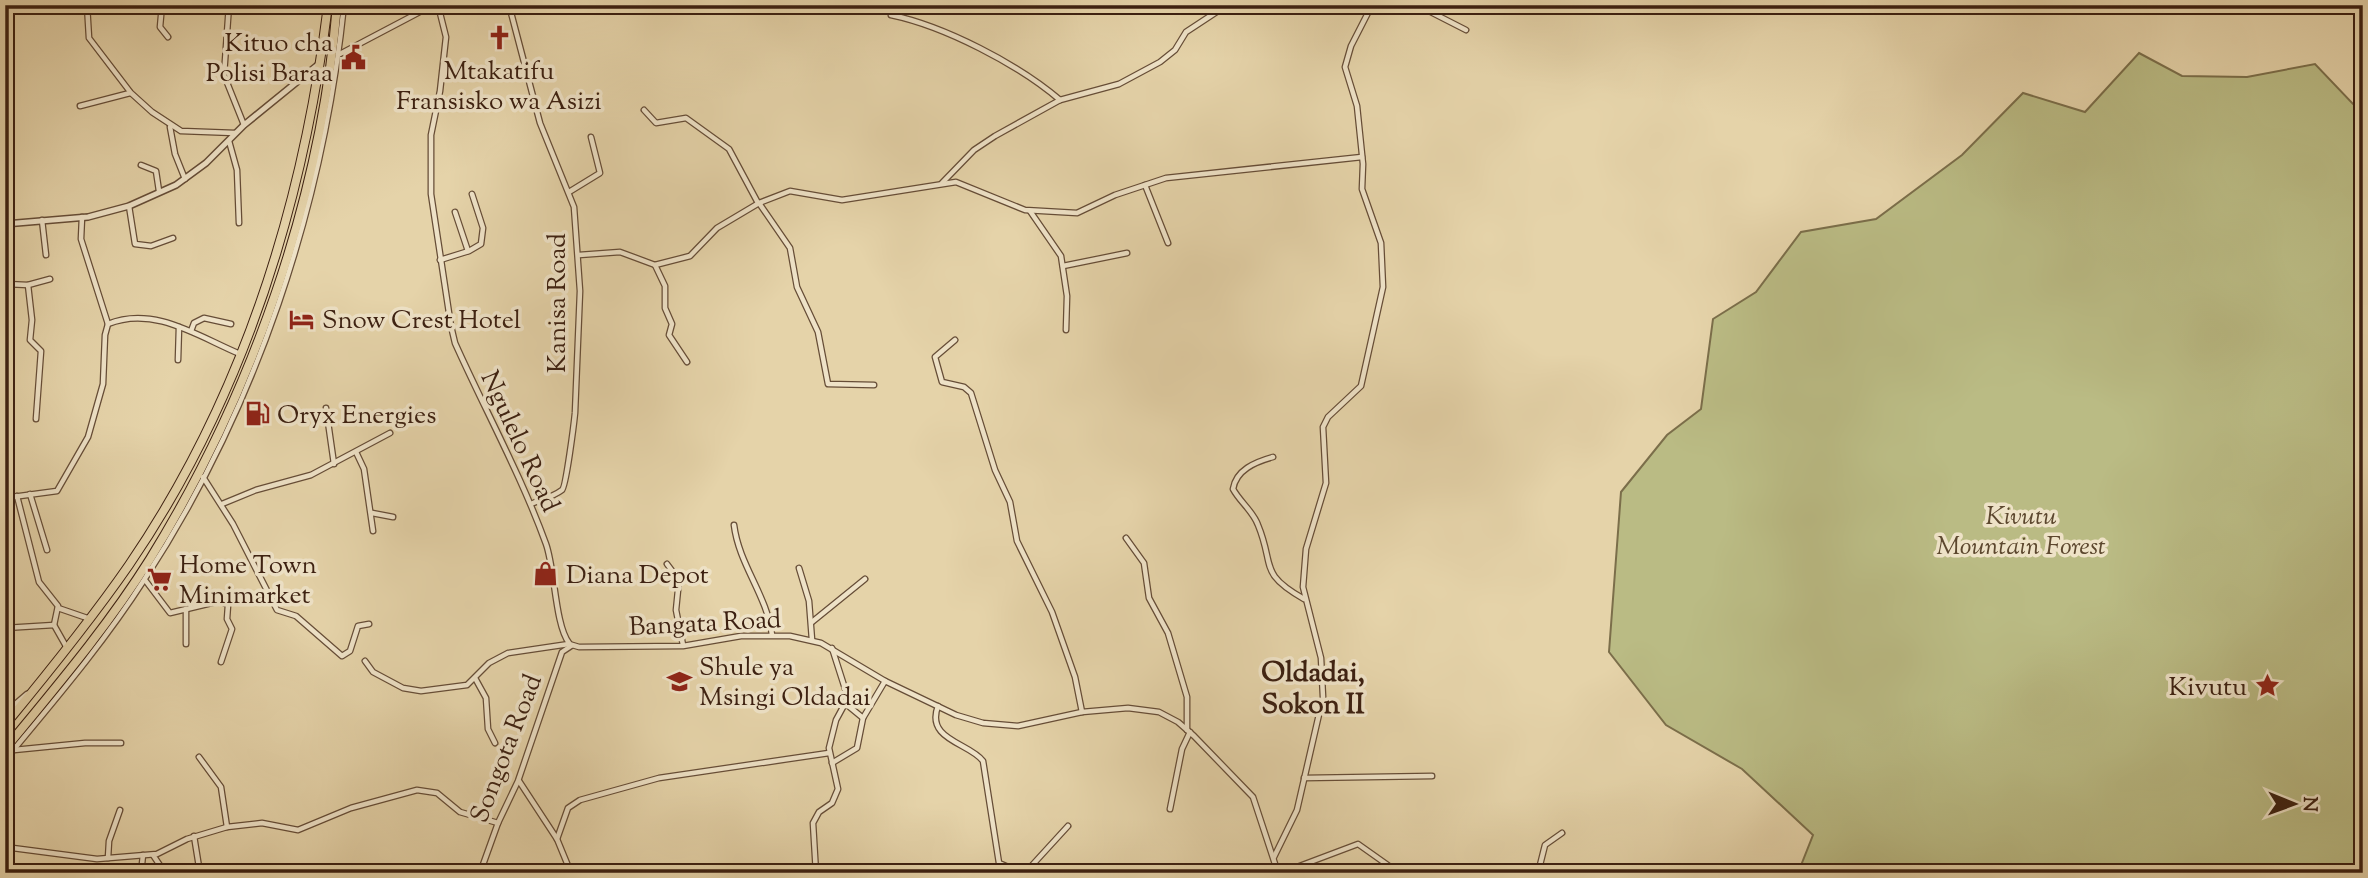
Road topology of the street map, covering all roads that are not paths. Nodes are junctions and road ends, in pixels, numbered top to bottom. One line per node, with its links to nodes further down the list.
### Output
1 (87, 5): 17 (street)
2 (162, 5): 14 (street)
3 (229, 5): 21 (street)
4 (328, 5): 16 (highway)
5 (337, 5): 15 (highway)
6 (344, 5): 15 (street)
7 (435, 5): 15 (street); 49 (street, Ngulelo Road)
8 (509, 5): 33 (street, Kanisa Road)
9 (1227, 5): 18 (street)
10 (1372, 5): 26 (street)
11 (1418, 5): 13 (street)
12 (891, 15): 18 (street)
13 (1466, 30)
14 (168, 37)
15 (335, 56): 72 (street); 117 (highway)
16 (321, 62): 21 (street); 62 (highway)
17 (131, 93): 19 (street); 22 (street)
18 (1060, 100): 30 (street)
19 (80, 106)
20 (644, 110): 35 (street)
21 (244, 125): 23 (street)
22 (170, 126): 23 (street); 29 (street)
23 (235, 134): 25 (street)
24 (591, 137): 33 (street)
25 (229, 141): 29 (street); 41 (street)
26 (1362, 157): 31 (street); 88 (street)
27 (141, 165): 32 (street)
28 (5, 174): 42 (street)
29 (186, 179): 32 (street)
30 (942, 183): 35 (street); 37 (street)
31 (1145, 185): 37 (street); 44 (street)
32 (159, 191): 36 (street)
33 (569, 192): 48 (street, Kanisa Road)
34 (472, 194): 45 (street)
35 (758, 203): 50 (street); 65 (street)
36 (129, 205): 39 (street); 43 (street)
37 (1029, 211): 51 (street)
38 (455, 212): 45 (street)
39 (82, 217): 40 (street); 55 (street)
40 (41, 219): 42 (street); 47 (street)
41 (239, 223)
42 (6, 224): 53 (street)
43 (173, 238)
44 (1168, 243)
45 (469, 251): 49 (street)
46 (1127, 253): 51 (street)
47 (46, 255)
48 (579, 255): 50 (street); 77 (street, Kanisa Road)
49 (439, 260): 77 (street, Ngulelo Road)
50 (654, 265): 64 (street)
51 (1063, 266): 59 (street)
52 (50, 279): 54 (street)
53 (6, 284): 54 (street); 58 (street)
54 (28, 285): 67 (street)
55 (108, 324): 57 (street); 73 (street)
56 (231, 324): 60 (street)
57 (179, 327): 60 (street); 63 (street)
58 (6, 328)
59 (1066, 330)
60 (191, 332): 62 (street)
61 (955, 340): 110 (street)
62 (241, 355): 91 (highway)
63 (177, 360)
64 (687, 362)
65 (874, 386)
66 (326, 408): 71 (street)
67 (36, 419)
68 (390, 433): 69 (street)
69 (356, 452): 71 (street); 78 (street)
70 (1272, 457): 88 (street)
71 (334, 464): 76 (street)
72 (203, 477): 76 (street); 87 (street)
73 (30, 494): 74 (street); 83 (street)
74 (17, 496): 75 (street); 89 (street)
75 (5, 498)
76 (222, 504): 93 (street)
77 (531, 504): 99 (street, Ngulelo Road)
78 (372, 513): 79 (street); 81 (street)
79 (393, 517)
80 (734, 525): 96 (street)
81 (373, 531)
82 (1126, 538): 114 (street)
83 (47, 550)
84 (667, 564): 100 (street)
85 (799, 568): 92 (street)
86 (865, 579): 92 (street)
87 (145, 580): 90 (street); 117 (street)
88 (1305, 599): 123 (street)
89 (58, 608): 91 (street); 94 (street)
90 (186, 609): 98 (street); 104 (street)
91 (90, 619): 101 (highway)
92 (812, 622): 97 (street)
93 (369, 624)
94 (54, 625): 95 (street); 101 (street)
95 (5, 628)
96 (772, 635): 97 (street, Bangata Road); 100 (street, Bangata Road)
97 (812, 640): 102 (street, Bangata Road)
98 (186, 644)
99 (572, 645): 100 (street, Bangata Road); 105 (street, Bangata Road); 124 (street, Songota Road)
100 (683, 646)
101 (67, 648): 107 (highway)
102 (832, 648): 106 (street, Bangata Road); 108 (street)
103 (365, 661): 105 (street)
104 (221, 662)
105 (475, 678): 116 (street)
106 (885, 681): 109 (street, Bangata Road); 112 (street)
107 (33, 689): 111 (street); 113 (highway)
108 (846, 704): 112 (street); 118 (street)
109 (938, 706): 110 (street, Bangata Road); 144 (street)
110 (1082, 712): 114 (street, Bangata Road)
111 (5, 713)
112 (863, 718): 121 (street)
113 (5, 724)
114 (1188, 731): 125 (street); 137 (street, Bangata Road)
115 (121, 743): 117 (street)
116 (495, 743)
117 (10, 749): 120 (street)
118 (829, 753): 121 (street); 132 (street)
119 (199, 757): 129 (street)
120 (5, 760)
121 (832, 763): 143 (street)
122 (1432, 776): 123 (street)
123 (1304, 778): 137 (street)
124 (518, 781): 127 (street, Songota Road); 132 (street)
125 (1170, 809)
126 (120, 810): 136 (street)
127 (498, 822): 129 (street); 141 (street, Songota Road)
128 (1068, 826): 144 (street)
129 (227, 827): 131 (street)
130 (1562, 833): 147 (street)
131 (194, 836): 134 (street); 140 (street)
132 (556, 839): 142 (street)
133 (5, 847): 136 (street)
134 (152, 854): 135 (street); 139 (street)
135 (143, 855): 136 (street); 138 (street)
136 (108, 858)
137 (1273, 858): 145 (street, Bangata Road)
138 (141, 873)
139 (165, 873)
140 (200, 873)
141 (480, 873)
142 (571, 873)
143 (816, 873)
144 (1023, 873)
145 (1280, 873): 146 (street)
146 (1399, 873)
147 (1538, 873)

